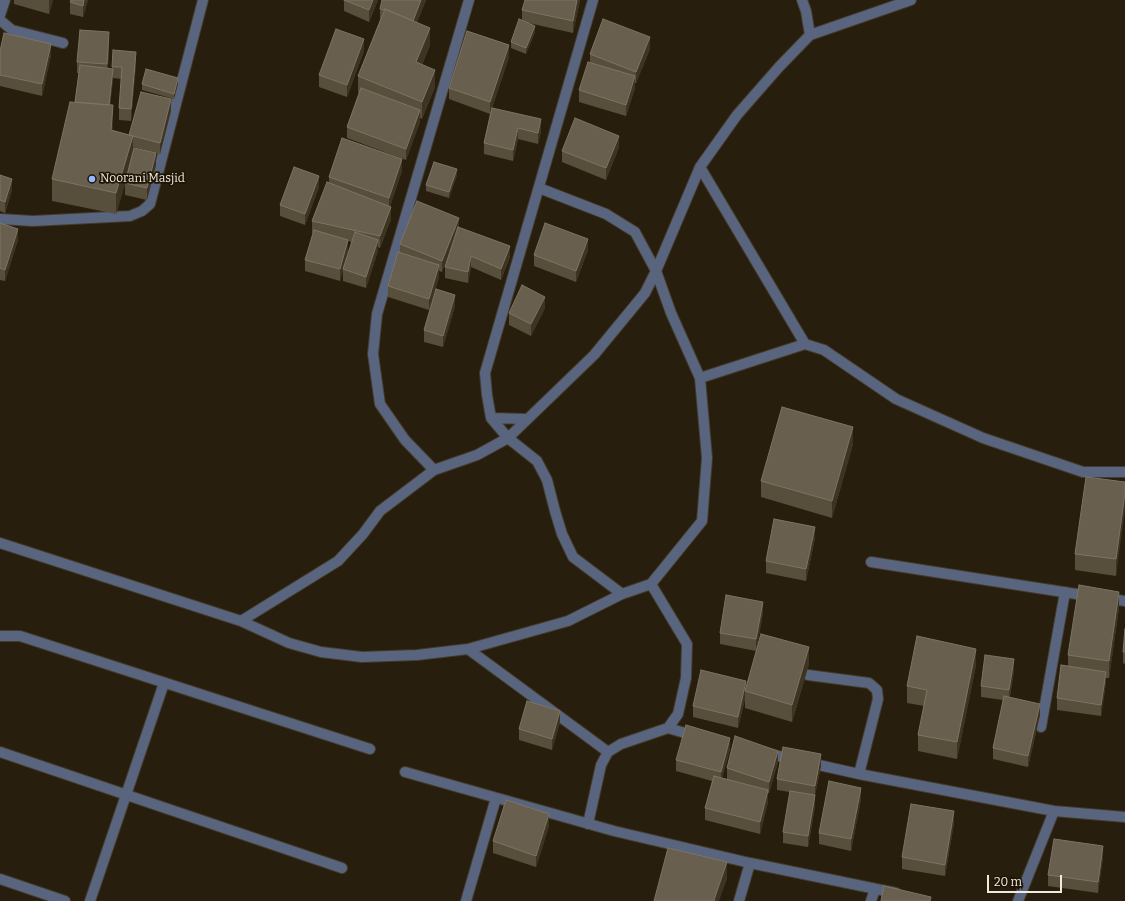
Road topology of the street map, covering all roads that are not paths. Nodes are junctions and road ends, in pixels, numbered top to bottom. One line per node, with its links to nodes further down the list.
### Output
1 (5, 0): 7 (street)
2 (203, 0): 13 (street)
3 (469, 0): 20 (street)
4 (593, 0): 12 (street)
5 (911, 0): 9 (street)
6 (803, 1): 9 (street)
7 (0, 15)
8 (0, 20): 10 (street)
9 (810, 35): 11 (street)
10 (63, 43)
11 (700, 167): 14 (street); 15 (street)
12 (539, 188): 14 (street); 17 (street)
13 (0, 219)
14 (656, 271): 16 (street); 18 (street)
15 (805, 344): 16 (street); 21 (street)
16 (700, 378): 24 (street)
17 (491, 418): 18 (street); 19 (street)
18 (527, 419): 19 (street)
19 (508, 438): 20 (street); 26 (street)
20 (434, 470): 28 (street)
21 (1125, 472)
22 (0, 543): 28 (street)
23 (871, 562): 25 (street)
24 (651, 584): 26 (street); 34 (street)
25 (1066, 592): 27 (street); 33 (street)
26 (622, 594): 30 (street)
27 (1125, 602)
28 (241, 621): 30 (street)
29 (0, 636): 32 (street)
30 (468, 649): 39 (street)
31 (808, 675): 41 (street)
32 (164, 683): 36 (street); 42 (street)
33 (1041, 727)
34 (668, 728): 35 (street); 39 (street)
35 (703, 738)
36 (370, 749)
37 (754, 750): 41 (street)
38 (0, 752): 42 (street)
39 (608, 752): 46 (street)
40 (404, 772): 43 (street)
41 (859, 774): 44 (street)
42 (126, 794): 48 (street); 53 (street)
43 (496, 798): 46 (street); 54 (street)
44 (1054, 811): 45 (street); 57 (street)
45 (1125, 817)
46 (588, 824): 47 (street)
47 (750, 863): 50 (street); 55 (street)
48 (342, 868)
49 (0, 879): 52 (street)
50 (874, 889): 51 (street); 56 (street)
51 (904, 895)
52 (65, 901)
53 (90, 901)
54 (466, 901)
55 (739, 901)
56 (871, 901)
57 (1018, 901)

